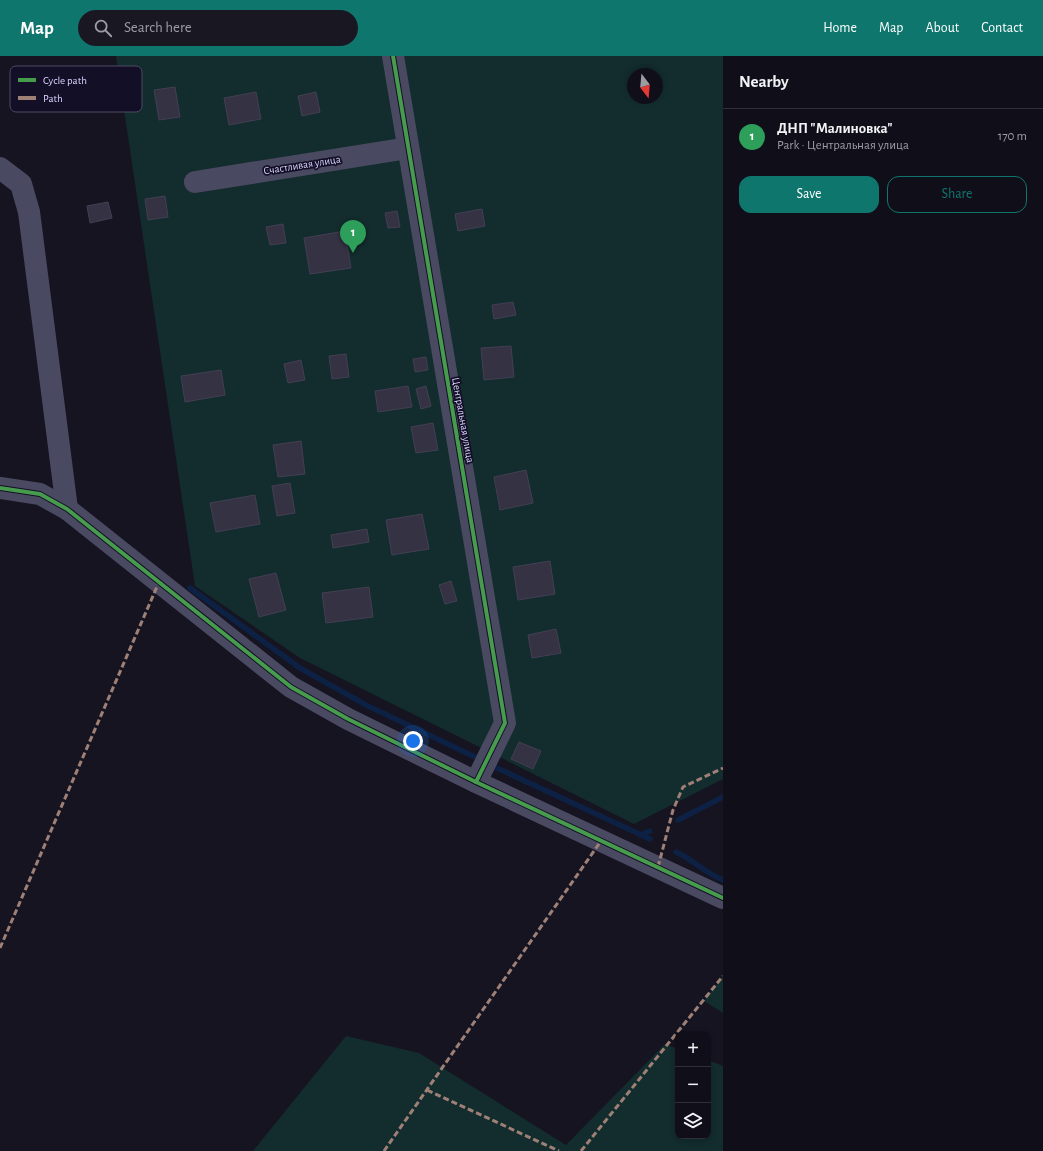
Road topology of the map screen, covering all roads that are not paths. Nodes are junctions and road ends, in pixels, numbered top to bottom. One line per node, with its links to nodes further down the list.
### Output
1 (393, 56): 2 (street, Центральная улица)
2 (408, 148): 4 (street, Счастливая улица); 7 (street, Центральная улица)
3 (0, 168): 6 (street)
4 (195, 182)
5 (0, 488): 6 (street)
6 (67, 509): 7 (street)
7 (476, 782): 8 (street)
8 (723, 898)

